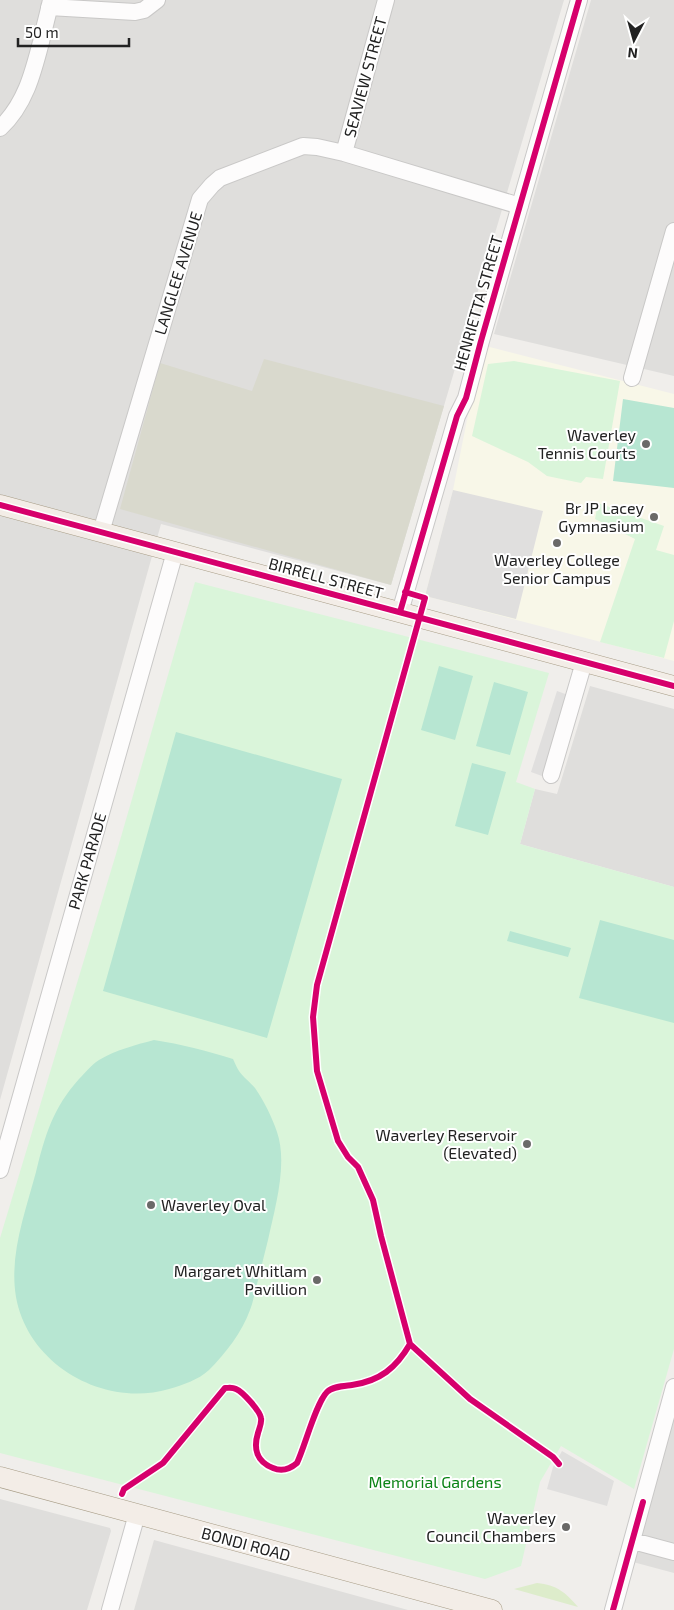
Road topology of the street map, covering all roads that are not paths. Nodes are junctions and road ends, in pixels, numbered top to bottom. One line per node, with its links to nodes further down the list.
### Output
1 (157, 0): 4 (street)
2 (386, 0): 6 (street, SEAVIEW STREET)
3 (578, 0): 7 (street, HENRIETTA STREET)
4 (50, 3): 5 (street)
5 (0, 128)
6 (344, 154): 7 (street, LANGLEE AVENUE); 11 (street, LANGLEE AVENUE)
7 (520, 206): 13 (street, HENRIETTA STREET)
8 (674, 230): 9 (street)
9 (632, 378)
10 (0, 505): 11 (main road, BIRRELL STREET)
11 (101, 532): 12 (main road, BIRRELL STREET)
12 (175, 552): 13 (main road, BIRRELL STREET); 17 (street, PARK PARADE)
13 (400, 612): 14 (main road, BIRRELL STREET)
14 (584, 662): 15 (main road, BIRRELL STREET); 16 (street)
15 (674, 686)
16 (551, 774)
17 (0, 1170)
18 (674, 1387): 21 (street)
19 (0, 1477): 20 (main road, BONDI ROAD)
20 (137, 1514): 23 (street); 24 (main road, BONDI ROAD)
21 (633, 1541): 22 (street); 25 (street)
22 (674, 1552)
23 (110, 1610)
24 (492, 1610)
25 (613, 1610)

